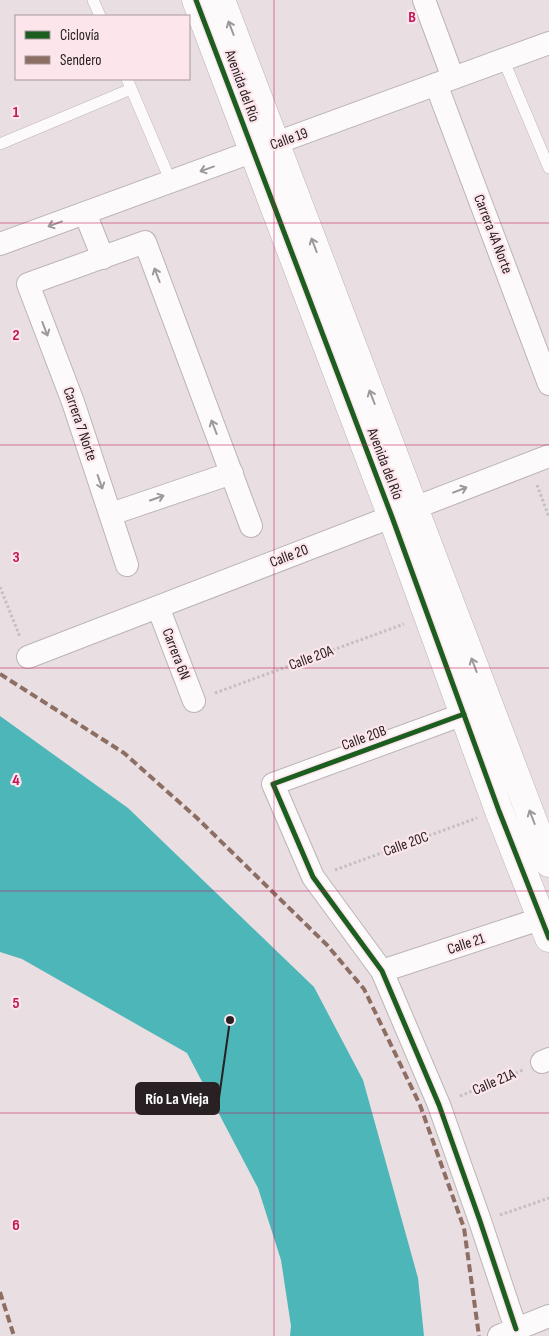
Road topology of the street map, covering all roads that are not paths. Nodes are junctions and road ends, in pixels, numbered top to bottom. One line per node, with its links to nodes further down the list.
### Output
1 (93, 0): 5 (lane)
2 (196, 0): 11 (street, Avenida del Río)
3 (221, 0): 11 (street, Avenida del Río, one-way to 3)
4 (424, 0): 8 (street, Carrera 4A Norte)
5 (100, 15)
6 (549, 43): 7 (street, Calle 19)
7 (503, 60): 8 (street, Calle 19); 12 (lane)
8 (445, 81): 11 (street, Calle 19); 17 (street, Carrera 4A Norte)
9 (129, 84): 10 (lane); 13 (lane)
10 (0, 144)
11 (264, 148): 13 (street, Calle 19, one-way to 13); 20 (street, Avenida del Río)
12 (549, 168)
13 (171, 182): 14 (street, Calle 19)
14 (85, 213): 15 (street, Calle 19, one-way to 15); 16 (street)
15 (0, 244)
16 (103, 258): 19 (street, one-way to 16); 21 (street, Carrera 7 Norte, one-way to 21)
17 (549, 384)
18 (539, 460): 20 (street, Calle 20, one-way to 18)
19 (232, 472): 21 (street, one-way to 19); 22 (street)
20 (403, 512): 24 (street, Calle 20); 27 (street, Avenida del Río); 28 (street, Avenida del Río, one-way to 20)
21 (111, 514): 23 (street, Carrera 7 Norte)
22 (251, 526)
23 (127, 565)
24 (158, 607): 25 (street, Calle 20); 26 (street, Carrera 6N)
25 (28, 657)
26 (194, 701)
27 (464, 714): 29 (street, Avenida del Río); 30 (street, Calle 20B)
28 (549, 863)
29 (547, 924): 30 (street, Calle 21)
30 (382, 971): 32 (street)
31 (549, 1316): 32 (street)
32 (508, 1332)

